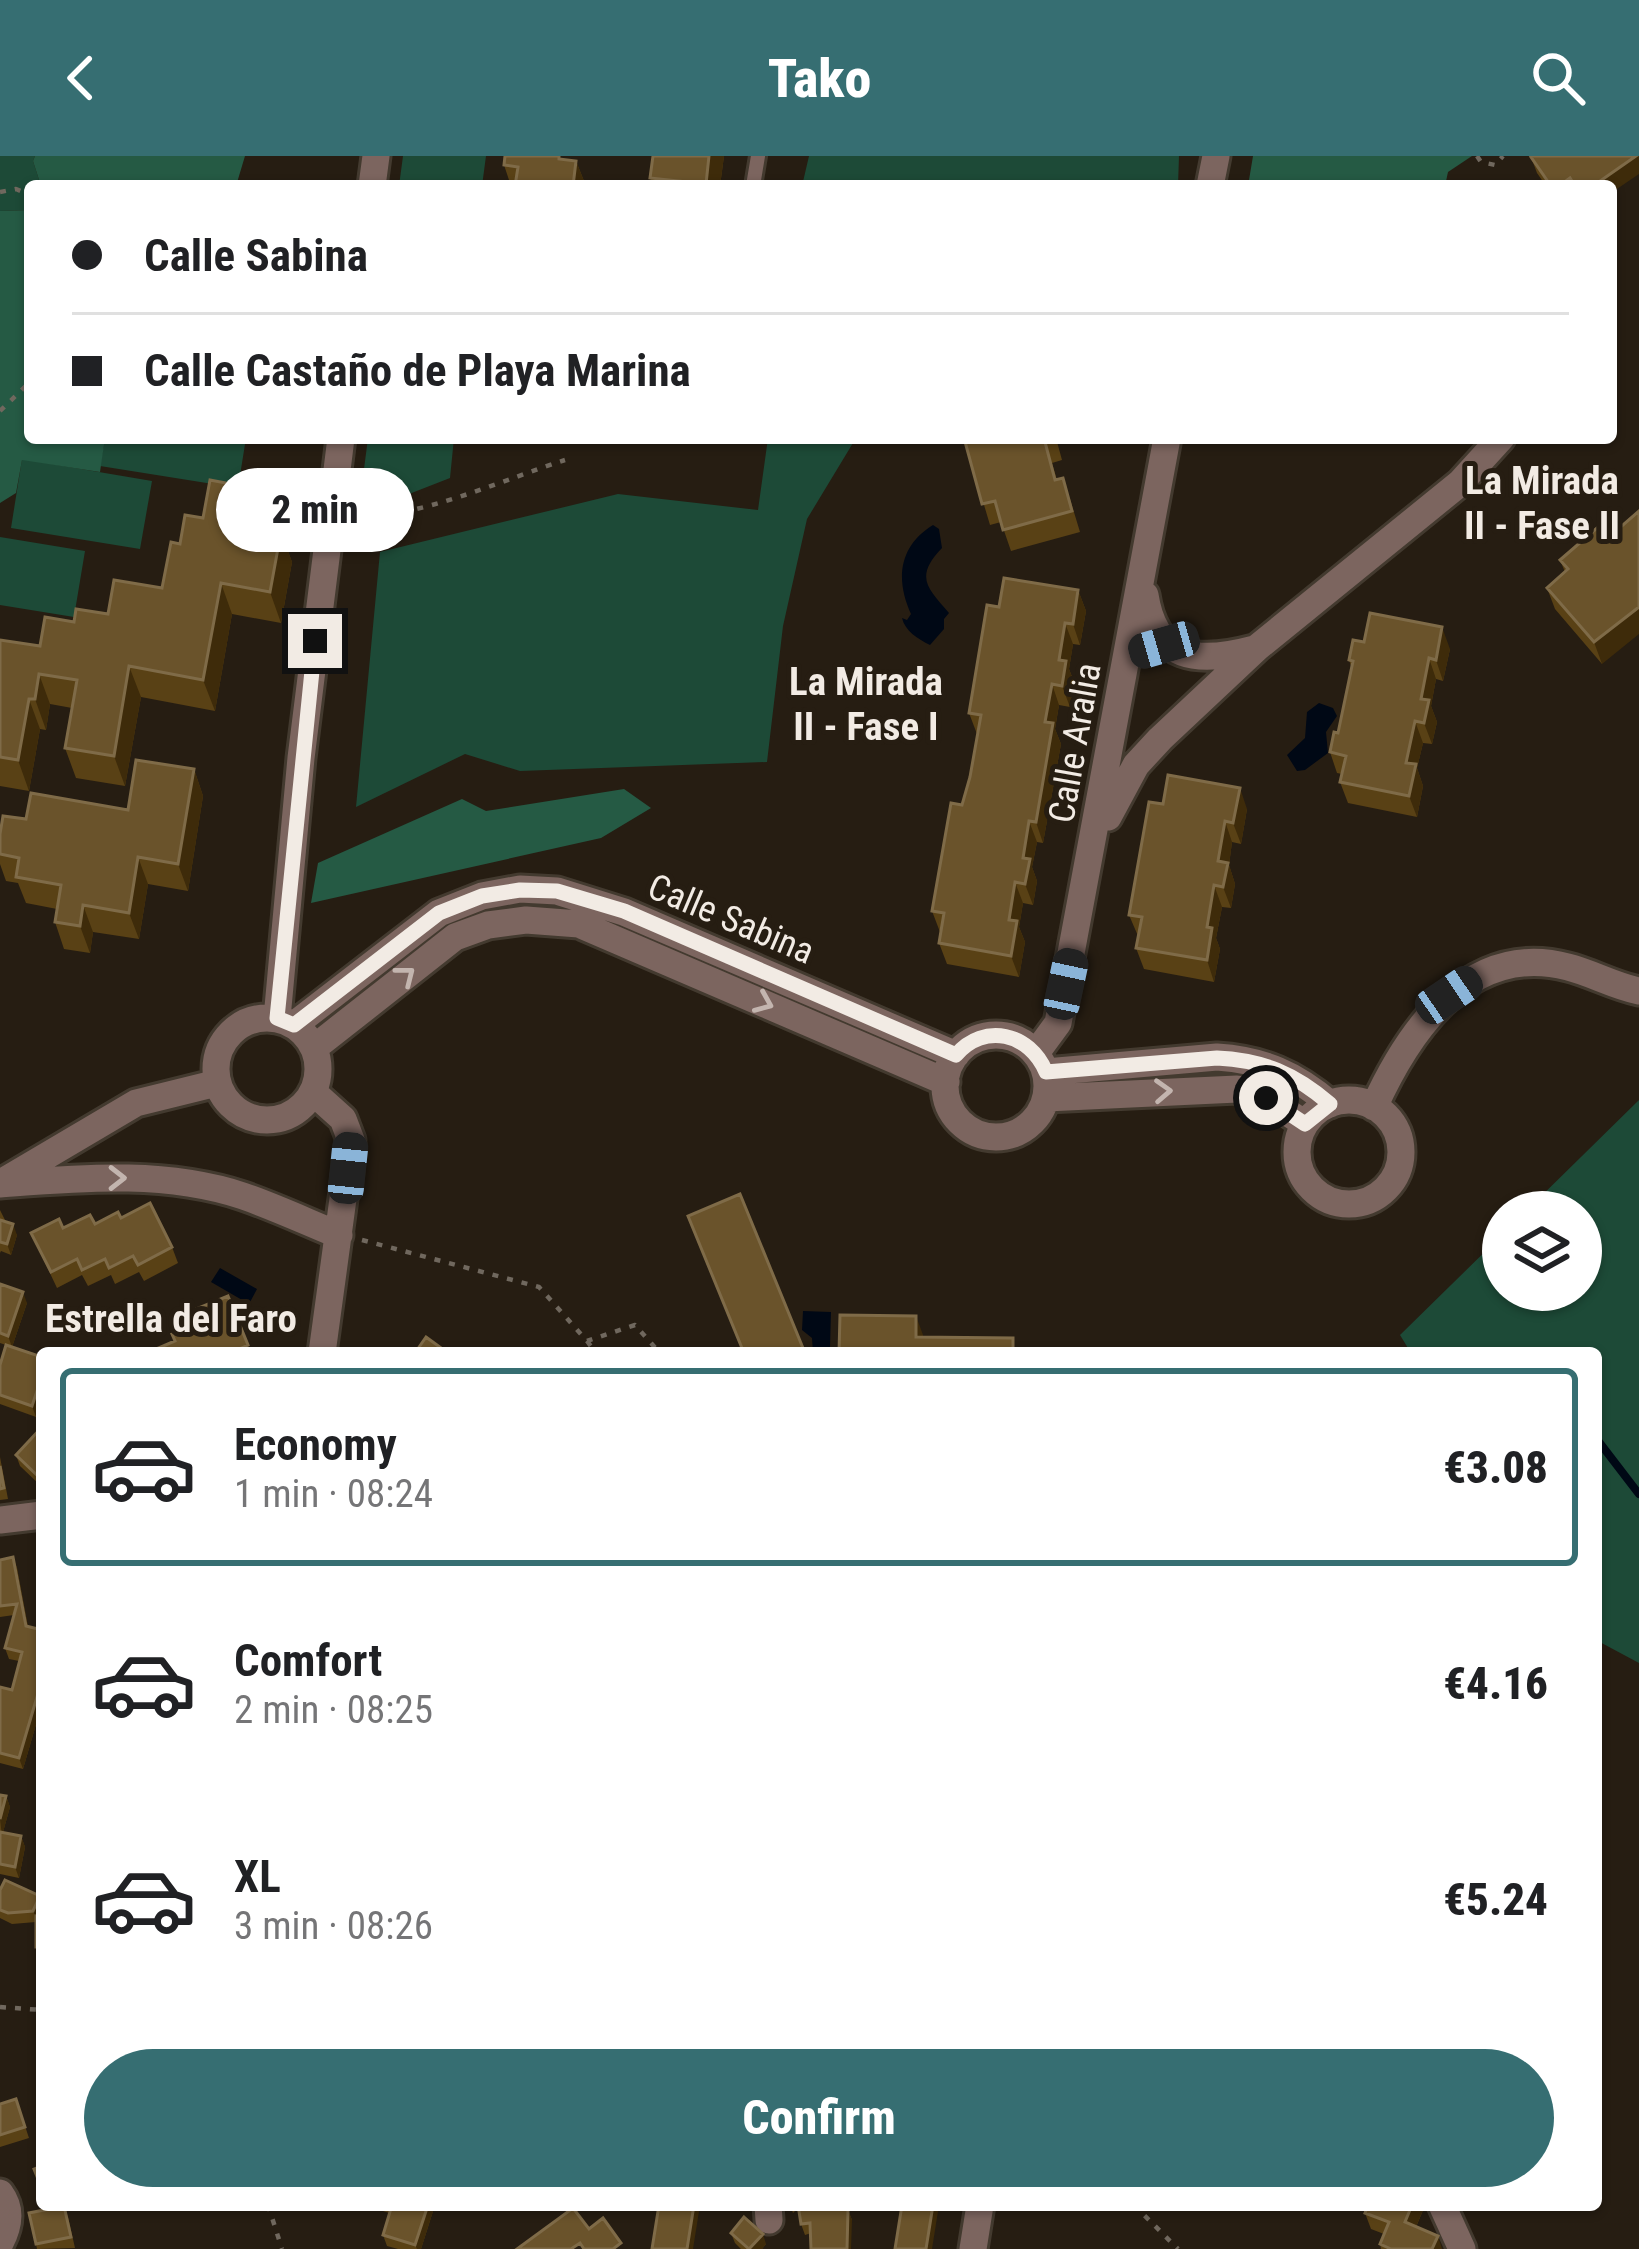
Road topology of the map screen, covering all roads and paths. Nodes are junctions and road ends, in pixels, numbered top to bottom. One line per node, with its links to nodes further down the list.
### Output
1 (1477, 156): 2 (path)
2 (1503, 156)
3 (24, 388): 4 (path)
4 (0, 411)
5 (340, 444): 9 (street)
6 (1166, 444): 10 (street, Calle Aralia)
7 (1496, 444): 11 (street)
8 (565, 460): 9 (path)
9 (331, 513): 19 (street)
10 (1142, 578): 12 (street); 13 (street, Calle Aralia)
11 (1258, 647): 12 (street); 14 (street)
12 (1177, 650): 13 (street); 14 (street)
13 (1125, 667): 15 (street, Calle Aralia)
14 (1197, 706): 16 (street)
15 (1117, 707): 16 (street); 17 (street, Calle Aralia)
16 (1160, 739): 17 (street)
17 (1092, 854): 22 (street, Calle Aralia)
18 (1639, 991): 26 (street)
19 (285, 1022): 20 (street); 21 (street, Calle Sabina); 23 (street)
20 (314, 1048): 21 (street, Calle Sabina, one-way to 21); 24 (street)
21 (951, 1069): 22 (street); 22 (street)
22 (1043, 1074): 25 (street); 27 (street, one-way to 27)
23 (217, 1083): 24 (street); 28 (street)
24 (313, 1092): 29 (street)
25 (1330, 1104): 26 (street); 27 (street)
26 (1374, 1107): 27 (street)
27 (1305, 1124)
28 (0, 1184): 29 (street, one-way to 29)
29 (339, 1235): 30 (path); 31 (street)
30 (587, 1341): 32 (path); 33 (path)
31 (323, 1347)
32 (592, 1347)
33 (655, 1347)
34 (36, 1516): 35 (street)
35 (0, 1520)
36 (0, 2007): 37 (path)
37 (36, 2010)
38 (0, 2193): 43 (street)
39 (270, 2211): 44 (path)
40 (979, 2211): 45 (street)
41 (1140, 2211): 46 (path)
42 (1445, 2211): 47 (street)
43 (0, 2243)
44 (282, 2249)
45 (973, 2249)
46 (1178, 2249)
47 (1462, 2249)

